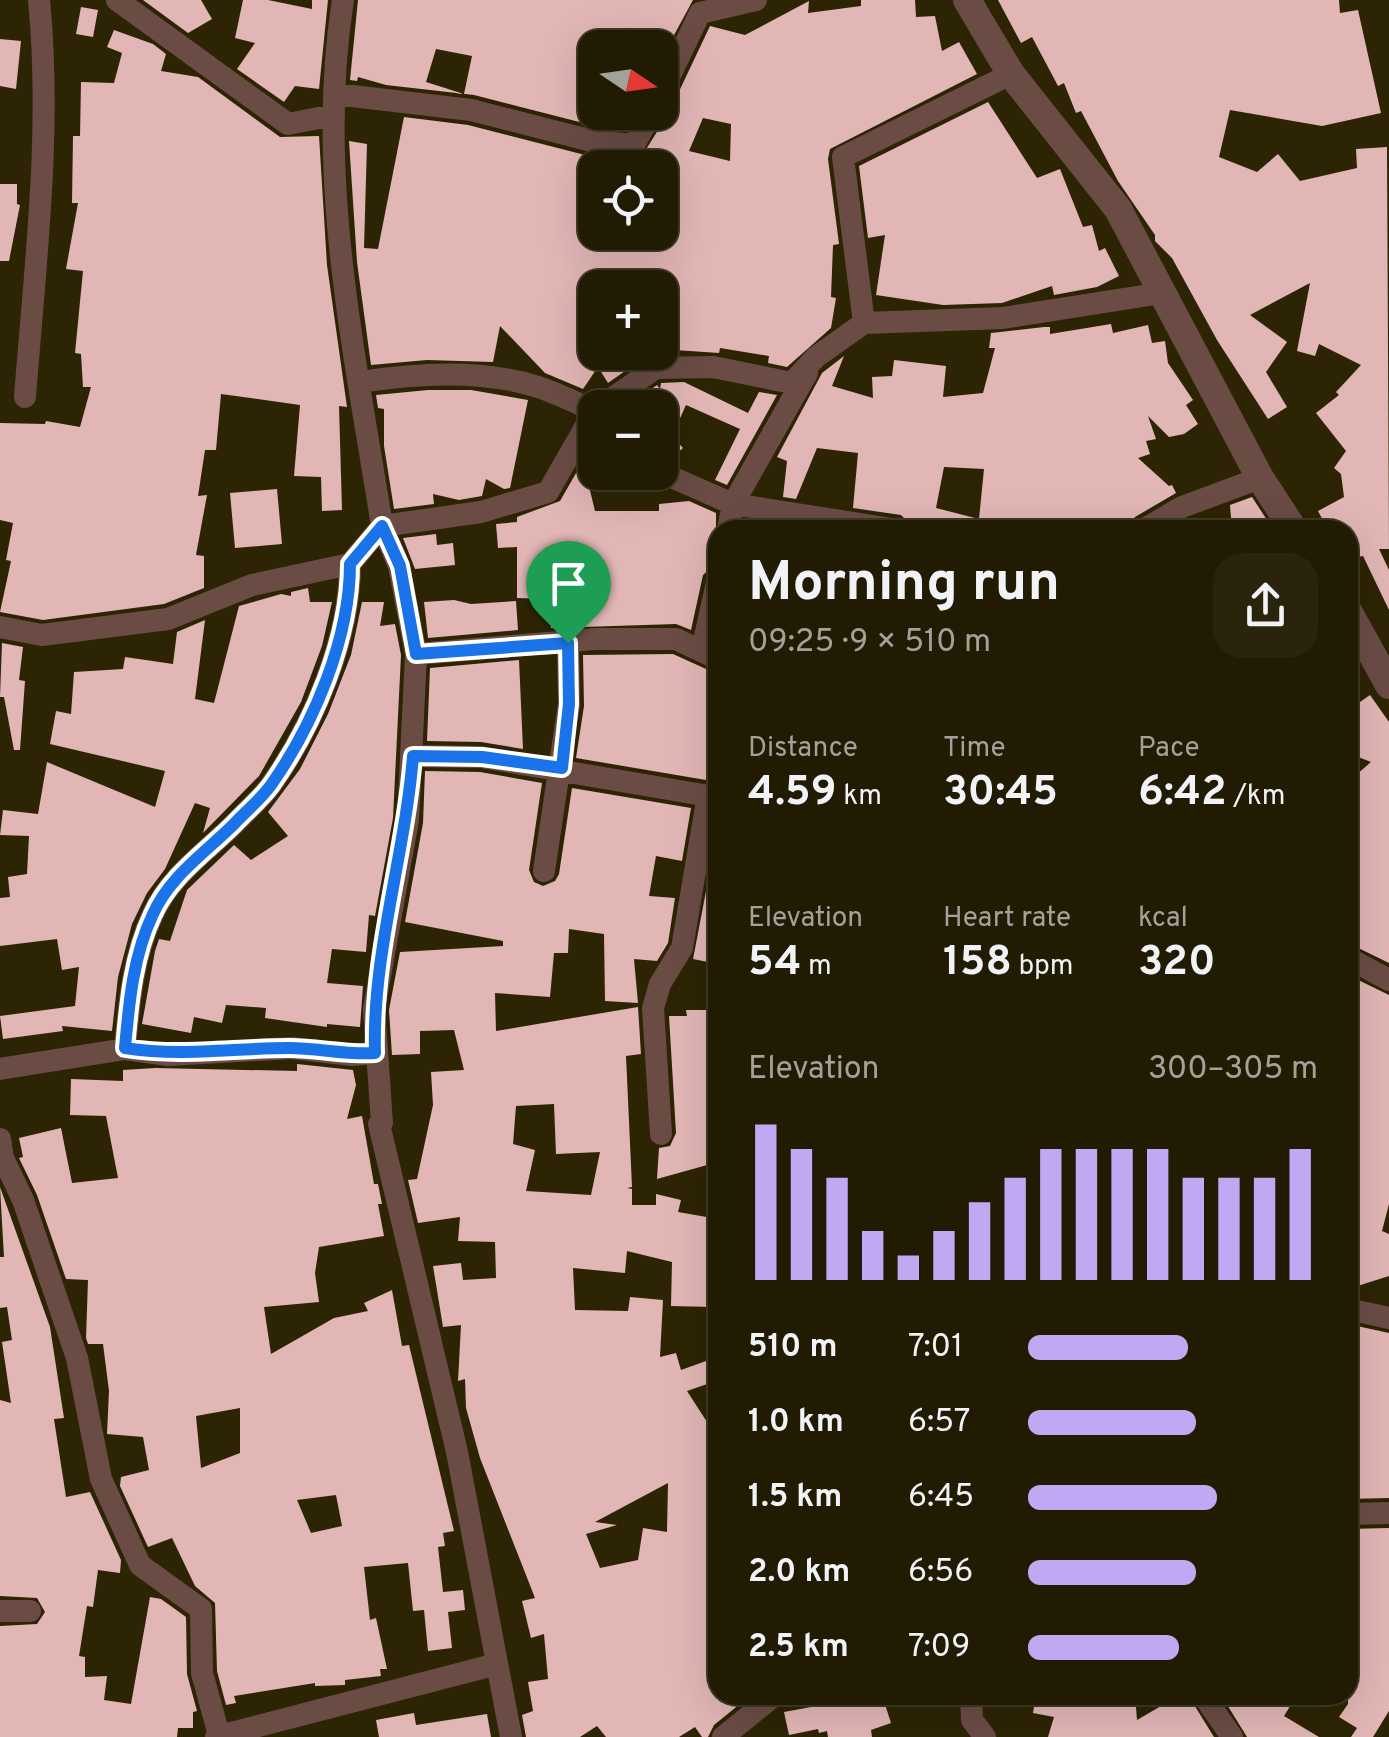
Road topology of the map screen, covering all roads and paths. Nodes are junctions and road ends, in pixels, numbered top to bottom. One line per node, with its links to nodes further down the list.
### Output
1 (38, 0): 15 (street)
2 (117, 0): 8 (street)
3 (343, 0): 8 (street)
4 (756, 0): 6 (street)
5 (967, 0): 7 (street)
6 (678, 59)
7 (1011, 74): 10 (street); 11 (street)
8 (334, 104): 9 (street); 13 (street)
9 (642, 130)
10 (1162, 293): 11 (street); 18 (street)
11 (864, 322): 12 (street)
12 (816, 357): 14 (street); 20 (street)
13 (361, 382): 16 (street); 25 (street)
14 (625, 390)
15 (25, 396)
16 (578, 403)
17 (578, 441): 25 (street)
18 (1260, 478): 23 (street); 24 (street)
19 (678, 480): 20 (street)
20 (733, 504): 21 (street); 22 (street)
21 (730, 520)
22 (835, 520)
23 (1160, 520)
24 (1287, 520)
25 (382, 526): 26 (street); 31 (street)
26 (350, 564): 27 (street); 38 (street)
27 (0, 627)
28 (568, 643): 30 (street); 31 (street); 34 (street)
29 (1358, 648): 32 (street)
30 (708, 653)
31 (416, 654): 33 (street)
32 (1389, 685)
33 (413, 756): 34 (street); 39 (street)
34 (562, 768): 35 (street); 41 (street)
35 (544, 871)
36 (1358, 963): 37 (street)
37 (1389, 980)
38 (125, 1048): 39 (street); 40 (street)
39 (375, 1053): 49 (street)
40 (0, 1069)
41 (661, 1134)
42 (0, 1139): 53 (street)
43 (1358, 1311): 44 (street)
44 (1389, 1318)
45 (1389, 1513): 46 (street)
46 (1358, 1514)
47 (0, 1611): 48 (street)
48 (30, 1611)
49 (496, 1664): 53 (street); 54 (street)
50 (763, 1705): 55 (street)
51 (971, 1705): 56 (street)
52 (1210, 1705): 57 (street)
53 (217, 1736)
54 (511, 1737)
55 (723, 1737)
56 (985, 1737)
57 (1232, 1737)

